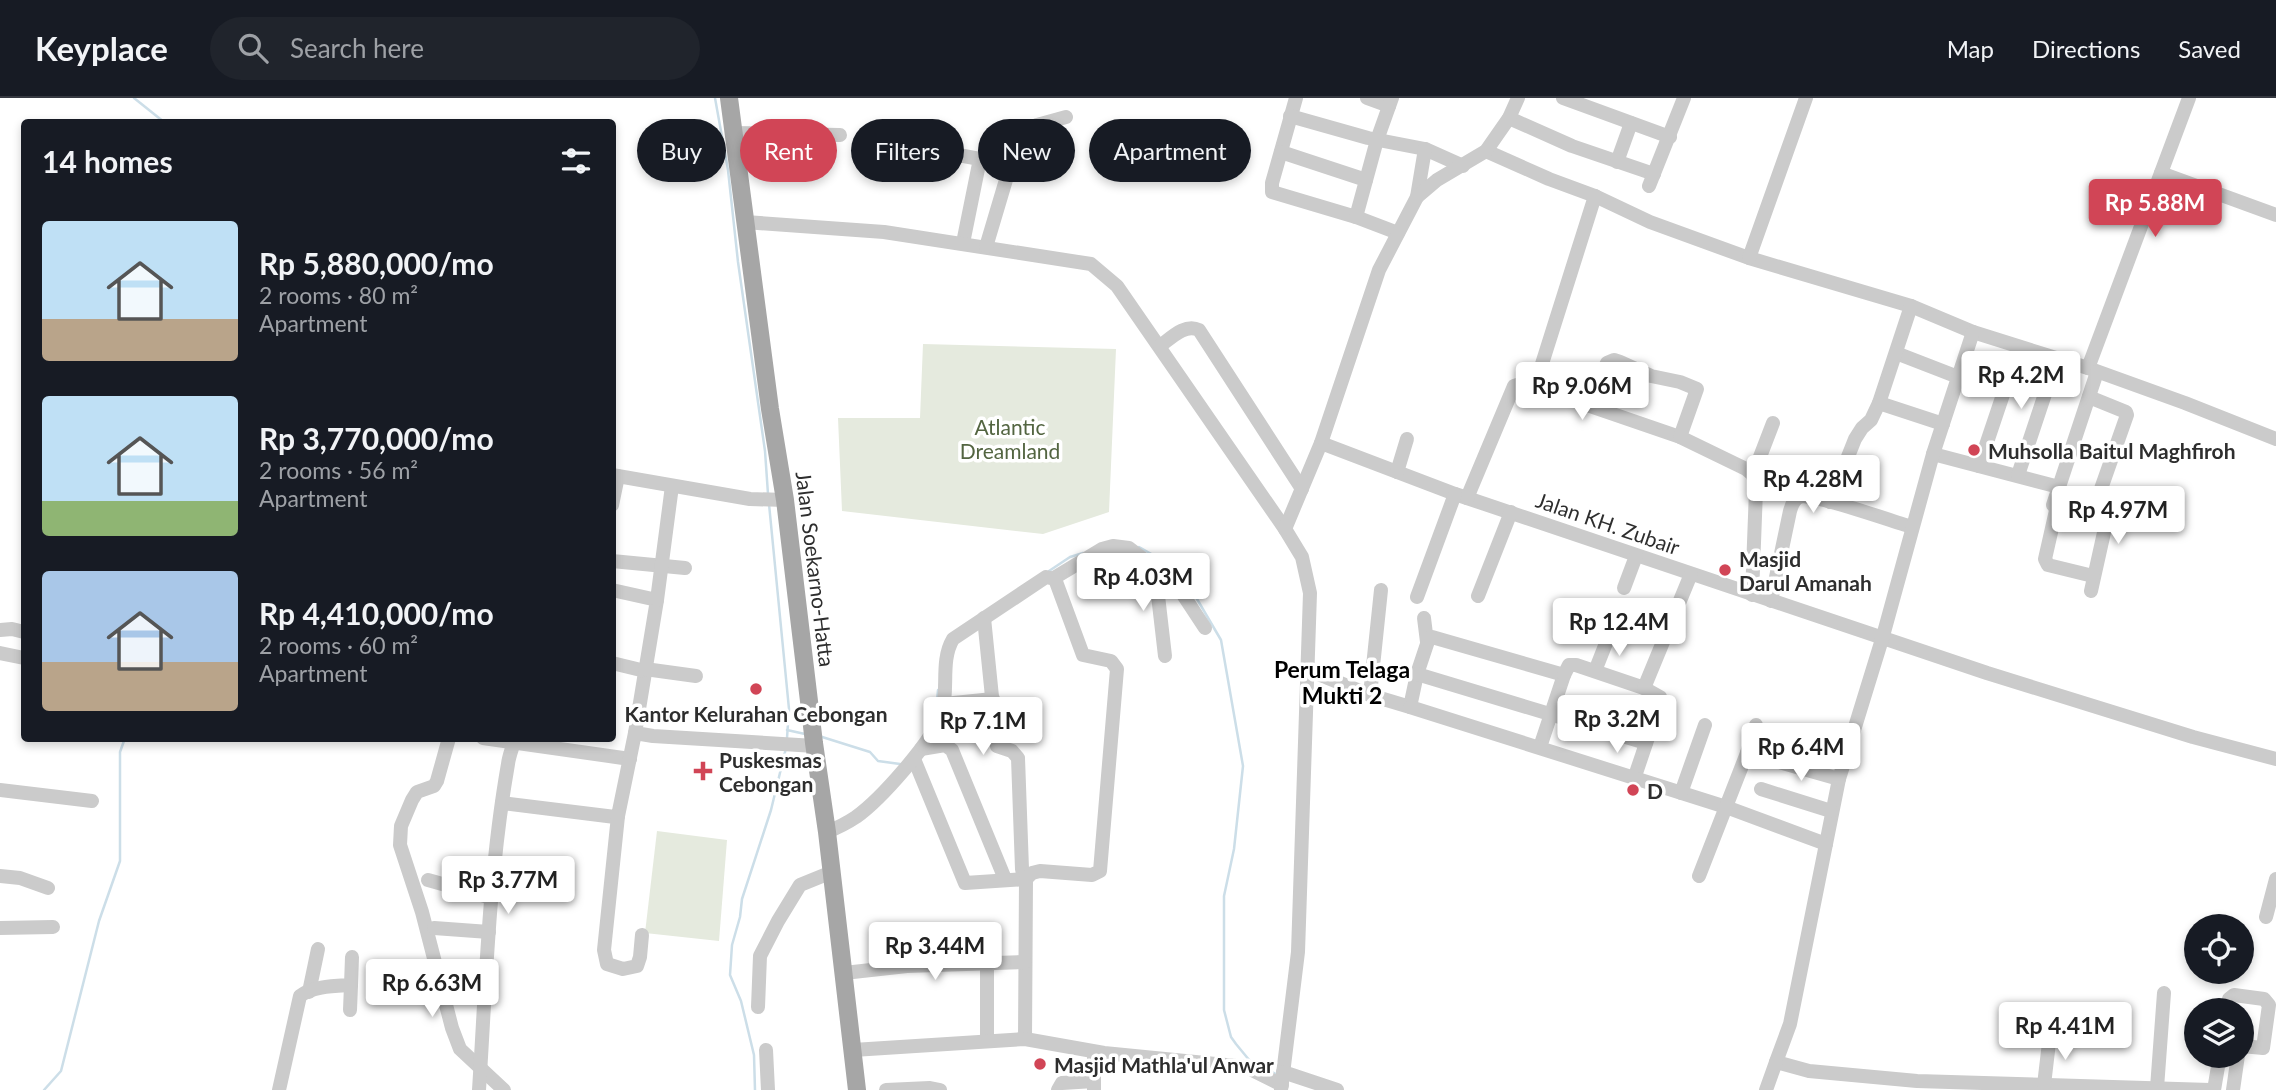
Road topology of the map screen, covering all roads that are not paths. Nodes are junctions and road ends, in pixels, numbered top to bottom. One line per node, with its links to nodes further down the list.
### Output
1 (729, 98): 14 (main road, Jalan Soekarno-Hatta)
2 (1296, 98): 10 (street)
3 (1367, 98): 9 (street)
4 (1518, 98): 12 (street)
5 (1563, 98): 13 (street)
6 (1684, 98): 16 (street)
7 (1807, 98): 34 (street)
8 (2189, 98): 24 (street)
9 (1390, 102): 17 (street)
10 (1290, 116): 17 (street); 20 (street)
11 (1066, 117): 33 (street)
12 (1509, 118): 19 (street); 22 (street)
13 (1631, 123): 16 (street); 22 (street)
14 (734, 133): 15 (street); 30 (main road, Jalan Soekarno-Hatta)
15 (840, 135)
16 (1670, 137): 22 (street)
17 (1377, 140): 18 (street); 25 (street)
18 (1425, 149): 23 (street); 27 (street)
19 (1486, 151): 23 (street); 26 (street)
20 (1281, 152): 25 (street); 29 (street)
21 (964, 156): 32 (street)
22 (1617, 162)
23 (1463, 166): 27 (street)
24 (2161, 173): 28 (street); 41 (street)
25 (1366, 180): 29 (street)
26 (1595, 196): 34 (street); 43 (street)
27 (1417, 197): 31 (street)
28 (2276, 215)
29 (1356, 217): 31 (street)
30 (745, 222): 32 (street); 63 (main road, Jalan Soekarno-Hatta)
31 (1398, 233): 52 (street)
32 (963, 243): 33 (street)
33 (986, 247): 37 (street)
34 (1749, 258): 35 (street)
35 (1911, 306): 36 (street); 39 (street)
36 (1973, 331): 38 (street); 42 (street)
37 (1160, 346): 61 (street); 69 (street)
38 (2019, 347): 40 (street); 54 (street)
39 (1896, 353): 42 (street); 45 (street)
40 (2057, 358): 41 (street); 58 (street)
41 (2092, 370): 44 (street); 51 (street)
42 (1958, 377): 48 (street)
43 (1541, 386): 46 (street); 62 (street)
44 (2089, 397): 60 (street); 67 (street)
45 (1879, 403): 48 (street); 64 (street)
46 (1589, 406): 49 (street); 49 (street)
47 (1773, 423): 57 (street)
48 (1943, 424): 53 (street)
49 (1680, 437): 57 (street)
50 (1407, 439): 55 (street)
51 (2276, 439)
52 (1321, 443): 55 (street, Jalan KH. Zubair); 61 (street)
53 (1933, 454): 54 (street); 68 (street)
54 (1979, 466): 58 (street)
55 (1396, 472): 62 (street, Jalan KH. Zubair)
56 (616, 475): 59 (street)
57 (1754, 475): 80 (street)
58 (2018, 475): 60 (street)
59 (672, 486): 63 (street); 72 (street)
60 (2059, 487): 65 (street)
61 (1302, 489): 69 (street)
62 (1461, 496): 66 (street, Jalan KH. Zubair); 82 (street)
63 (781, 501): 112 (main road, Jalan Soekarno-Hatta)
64 (1830, 502): 68 (street); 84 (street)
65 (2057, 506): 67 (street); 67 (street)
66 (1511, 512): 70 (street, Jalan KH. Zubair); 81 (street)
67 (2092, 516)
68 (1912, 527): 91 (street)
69 (1285, 529): 98 (street)
70 (1636, 556): 75 (street, Jalan KH. Zubair); 77 (street)
71 (616, 561): 72 (street)
72 (663, 565): 73 (street); 83 (street)
73 (685, 568)
74 (1160, 571): 76 (street); 87 (street); 94 (street)
75 (1691, 575): 80 (street, Jalan KH. Zubair); 103 (street)
76 (1054, 578): 85 (street); 138 (street)
77 (1624, 588)
78 (1381, 590): 104 (street)
79 (616, 591): 83 (street)
80 (1752, 595): 84 (street, Jalan KH. Zubair)
81 (1478, 596)
82 (1416, 597)
83 (657, 600): 97 (street)
84 (1771, 601): 91 (street, Jalan KH. Zubair)
85 (984, 618): 105 (street); 106 (street)
86 (1424, 618): 92 (street)
87 (1205, 628)
88 (0, 630): 89 (street)
89 (21, 631)
90 (1610, 633): 99 (street)
91 (1883, 636): 121 (street, Jalan KH. Zubair); 123 (street)
92 (1427, 642): 100 (street); 102 (street)
93 (0, 653): 95 (street)
94 (1166, 656)
95 (21, 657)
96 (616, 664): 97 (street)
97 (645, 670): 101 (street); 111 (street)
98 (1308, 670): 104 (street); 173 (street)
99 (1595, 671): 102 (street); 103 (street)
100 (1417, 674): 107 (street); 108 (street)
101 (696, 676)
102 (1564, 676): 108 (street)
103 (1644, 688): 116 (street)
104 (1370, 695): 107 (street)
105 (993, 699): 106 (street); 138 (street)
106 (944, 704): 119 (street)
107 (1410, 707): 117 (street)
108 (1550, 713): 116 (street); 117 (street)
109 (1756, 725): 118 (street)
110 (1706, 726): 126 (street)
111 (635, 733): 112 (street); 120 (street)
112 (814, 739): 132 (main road, Jalan Soekarno-Hatta)
113 (448, 742): 170 (street)
114 (514, 742): 128 (street)
115 (520, 742): 120 (street)
116 (1646, 743): 122 (street)
117 (1540, 747): 122 (street)
118 (1747, 753): 123 (street); 129 (street)
119 (917, 754): 132 (street); 137 (street); 137 (street)
120 (630, 759): 131 (street)
121 (2276, 760)
122 (1634, 779): 126 (street)
123 (1839, 779): 130 (street)
124 (1761, 789): 130 (street)
125 (0, 790): 127 (street)
126 (1681, 793): 129 (street)
127 (92, 801)
128 (502, 803): 131 (street); 142 (street)
129 (1726, 807): 133 (street); 136 (street)
130 (1831, 810): 133 (street)
131 (618, 816): 148 (street)
132 (827, 832): 134 (main road, Jalan Soekarno-Hatta)
133 (1826, 844): 169 (street)
134 (832, 872): 155 (main road, Jalan Soekarno-Hatta); 160 (street)
135 (0, 876): 141 (street)
136 (1699, 876)
137 (1005, 879): 138 (street)
138 (1025, 879): 152 (street)
139 (2276, 879): 143 (street)
140 (428, 880): 142 (street)
141 (48, 888)
142 (492, 898): 147 (street)
143 (2266, 917)
144 (53, 927): 145 (street)
145 (0, 928)
146 (434, 928): 147 (street)
147 (489, 932): 154 (street)
148 (642, 935)
149 (318, 949): 157 (street)
150 (352, 957): 156 (street)
151 (987, 962): 152 (street); 155 (street); 164 (street)
152 (1025, 962): 163 (street)
153 (447, 971): 154 (street)
154 (487, 972): 170 (street)
155 (844, 973): 167 (main road, Jalan Soekarno-Hatta)
156 (351, 985): 157 (street); 161 (street)
157 (309, 992): 177 (street)
158 (2164, 993): 176 (street)
159 (2230, 998): 165 (street)
160 (758, 1007)
161 (350, 1010)
162 (2050, 1034): 174 (street)
163 (1025, 1039): 164 (street); 168 (street)
164 (987, 1041): 167 (street)
165 (2254, 1047)
166 (766, 1050): 180 (street)
167 (853, 1050): 181 (main road, Jalan Soekarno-Hatta)
168 (1094, 1052): 173 (street); 175 (street)
169 (1776, 1062): 174 (street); 186 (street)
170 (480, 1067): 178 (street); 179 (street)
171 (2216, 1068): 187 (street)
172 (2236, 1068): 188 (street)
173 (1282, 1080): 185 (street)
174 (2044, 1085): 176 (street)
175 (1094, 1086): 184 (street)
176 (2157, 1088): 187 (street)
177 (279, 1090)
178 (479, 1090)
179 (504, 1090)
180 (768, 1090)
181 (856, 1090)
182 (886, 1090): 183 (street)
183 (940, 1090)
184 (1058, 1090)
185 (1337, 1090)
186 (1766, 1090)
187 (2209, 1090)
188 (2233, 1090)

